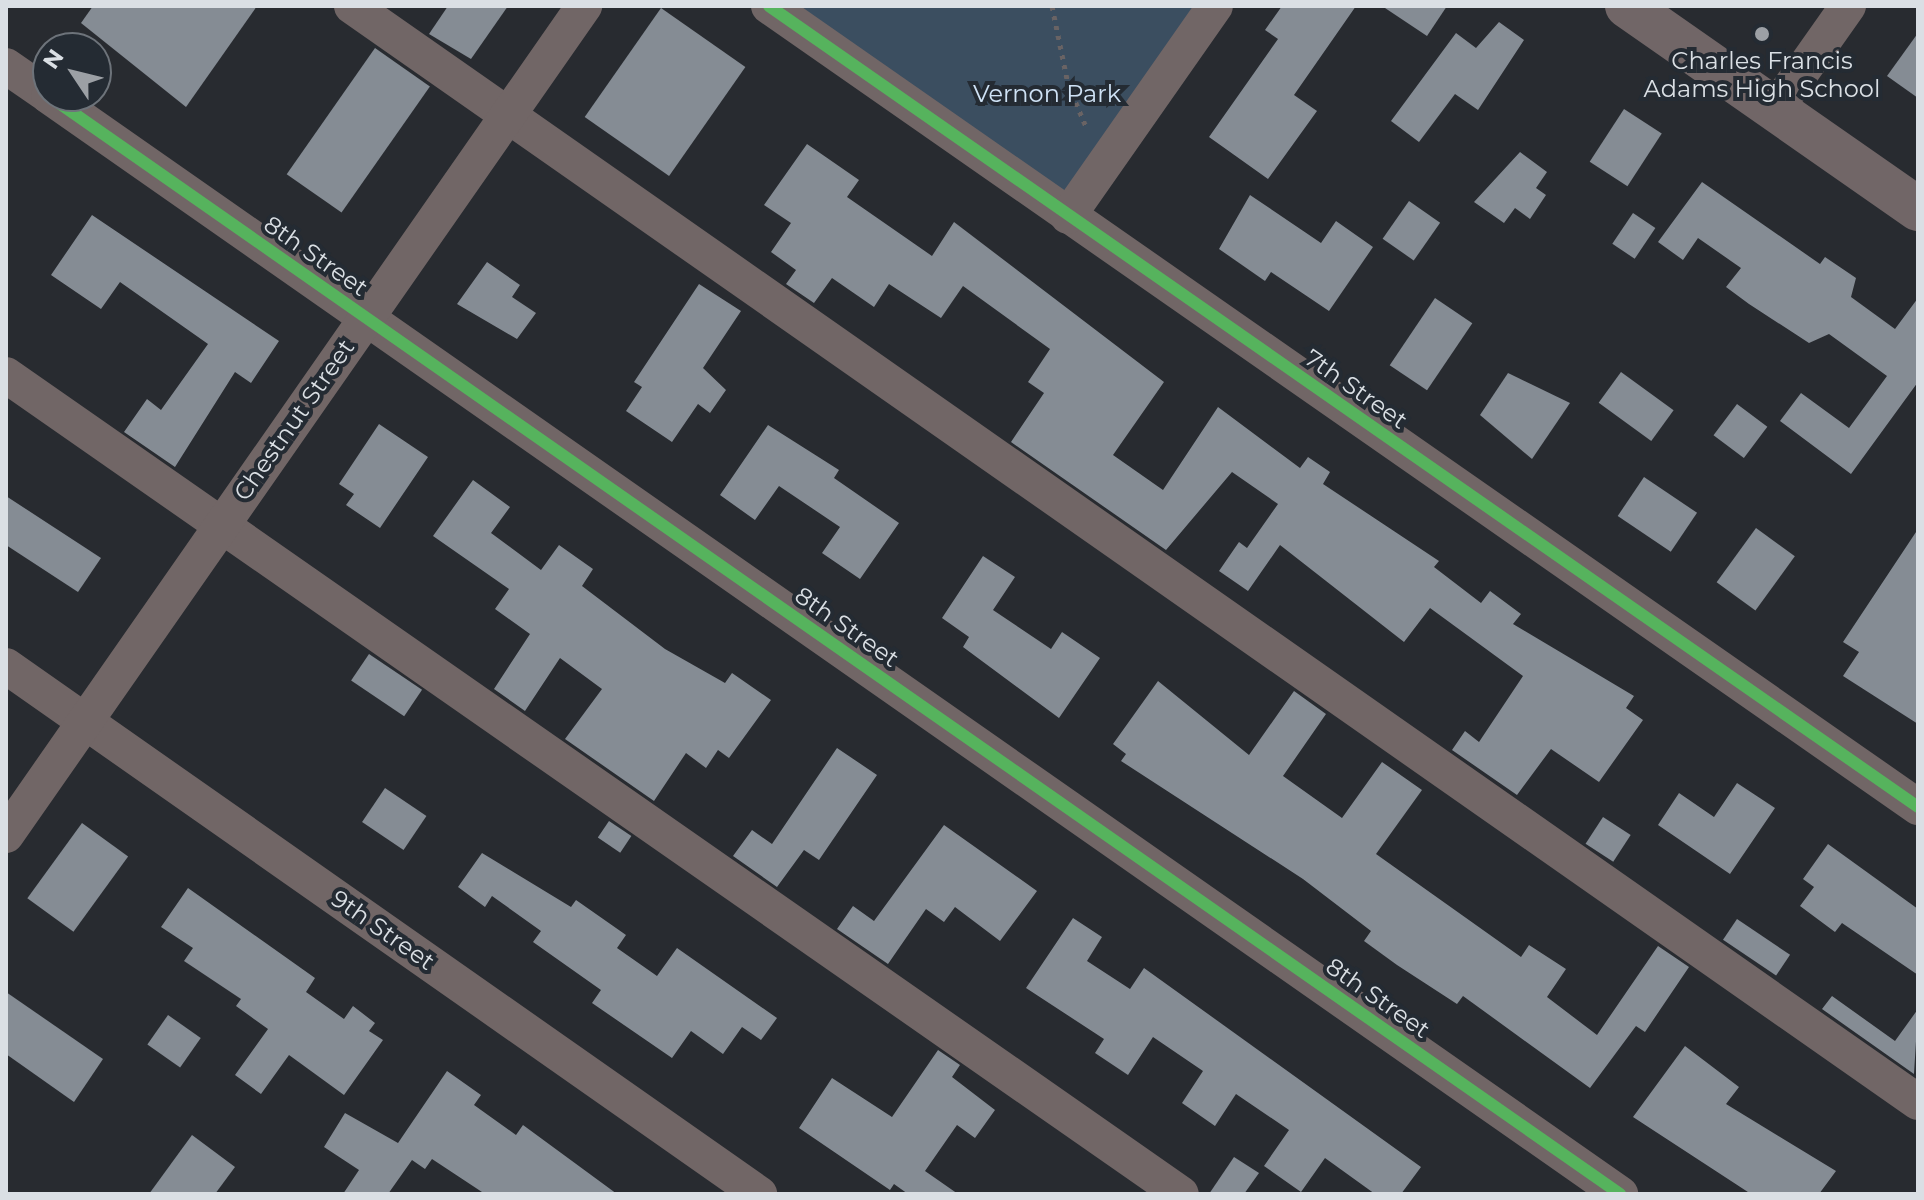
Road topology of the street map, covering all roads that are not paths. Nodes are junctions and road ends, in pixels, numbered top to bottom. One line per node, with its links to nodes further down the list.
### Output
1 (352, 6): 11 (street)
2 (584, 6): 11 (street, Chestnut Street)
3 (769, 6): 13 (street, 7th Street)
4 (1215, 6): 13 (street)
5 (1627, 6): 9 (main road)
6 (1848, 6): 9 (street)
7 (6, 66): 8 (street, 8th Street)
8 (32, 84)
9 (1776, 108): 12 (main road)
10 (72, 112): 14 (street, 8th Street)
11 (507, 115): 14 (street, Chestnut Street); 21 (street)
12 (1918, 209)
13 (1068, 216): 19 (street, 7th Street)
14 (365, 317): 16 (street, Chestnut Street); 24 (street, 8th Street)
15 (6, 375): 16 (street)
16 (221, 525): 18 (street, Chestnut Street); 23 (street)
17 (6, 666): 18 (street, 9th Street)
18 (85, 721): 20 (street, Chestnut Street); 22 (street, 9th Street)
19 (1918, 807)
20 (6, 835)
21 (1918, 1102)
22 (759, 1194)
23 (1181, 1194)
24 (1620, 1194)

